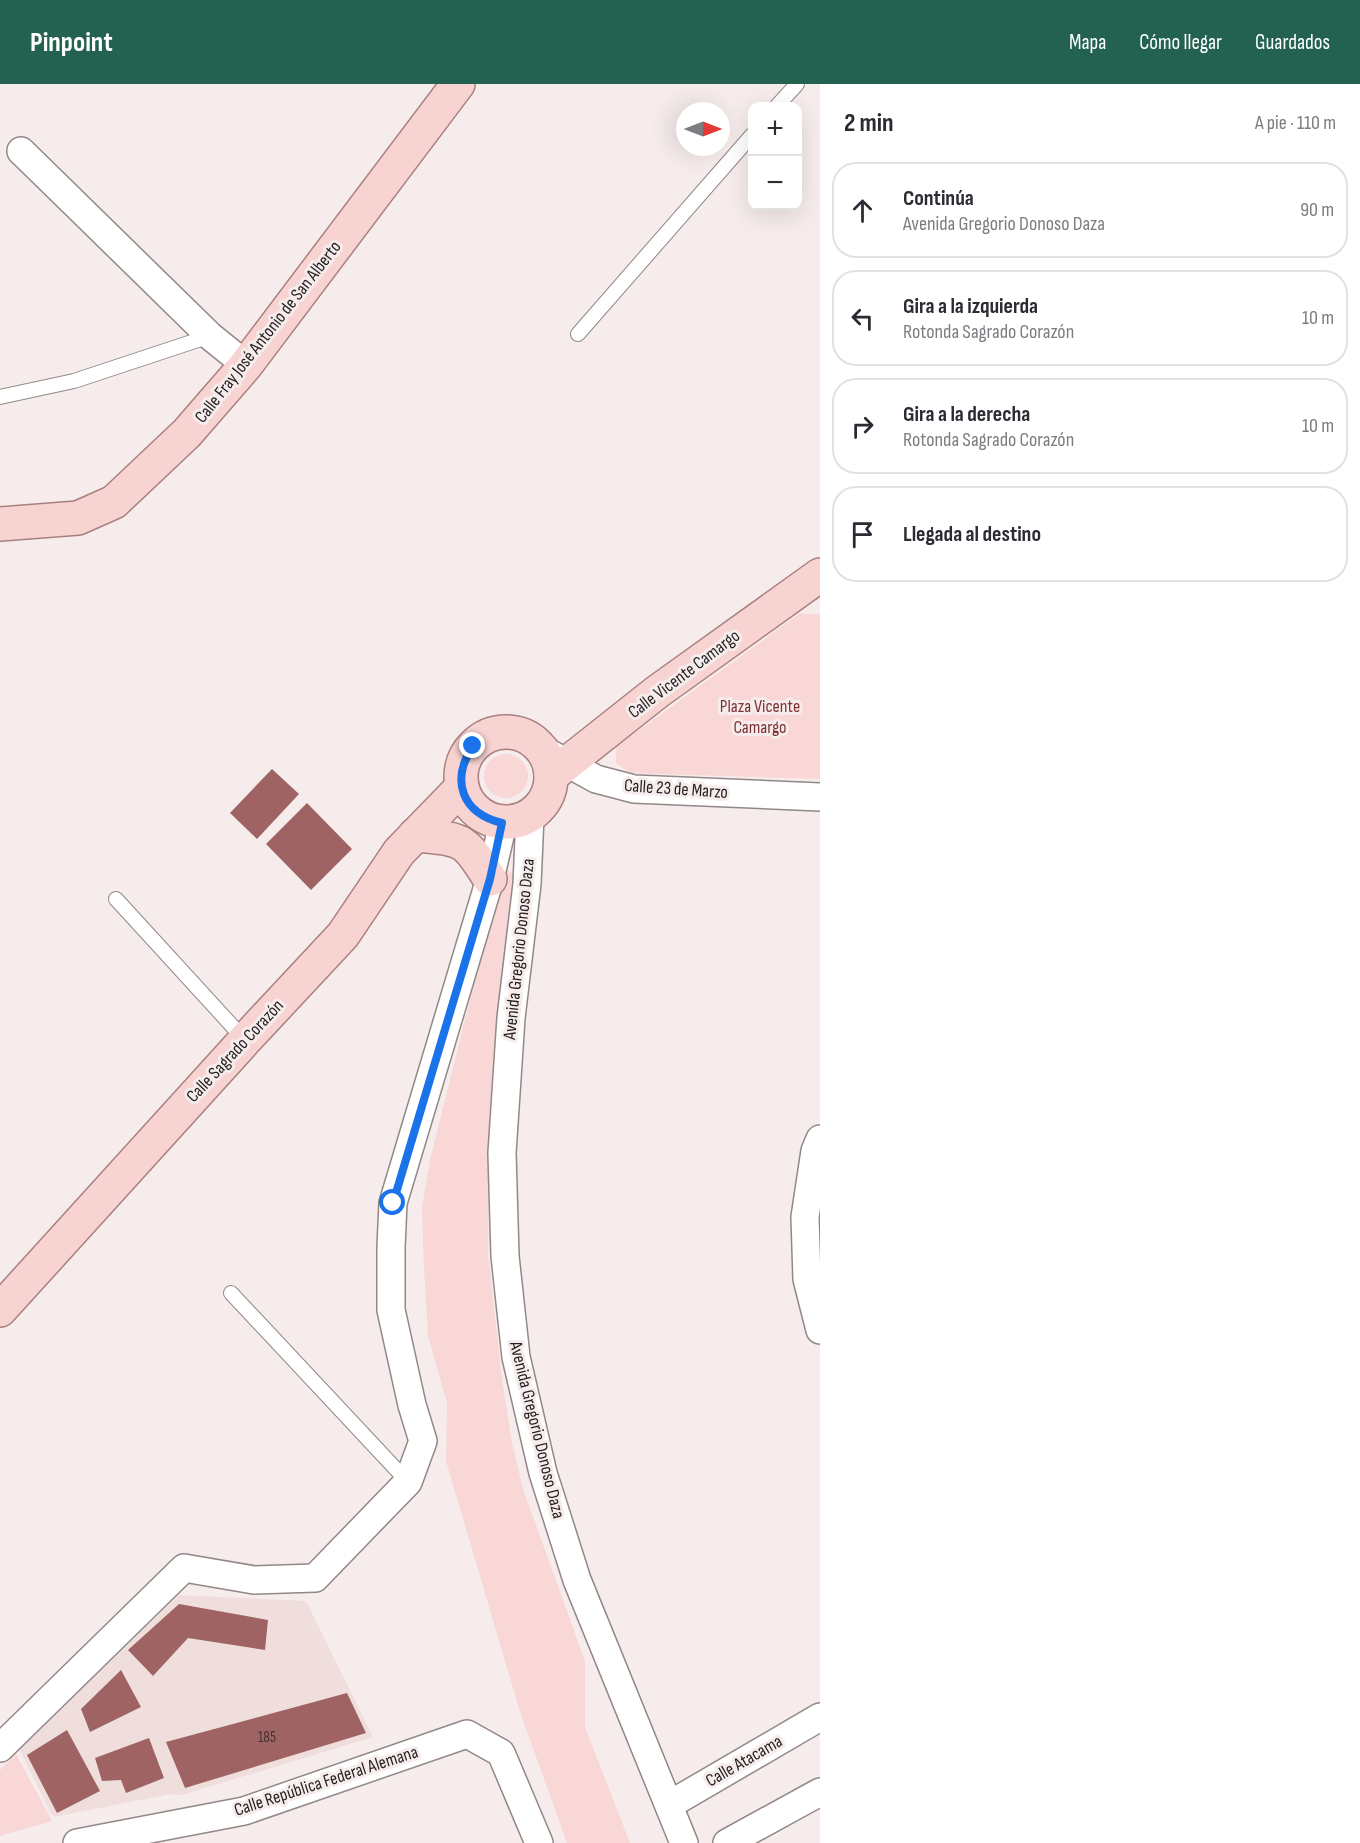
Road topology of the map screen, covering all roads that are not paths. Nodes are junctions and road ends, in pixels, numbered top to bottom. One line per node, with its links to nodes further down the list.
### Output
1 (458, 84): 8 (main road, Calle Fray José Antonio de San Alberto)
2 (797, 84): 3 (lane)
3 (781, 102)
4 (748, 141): 6 (lane)
5 (21, 151): 7 (street)
6 (578, 334)
7 (210, 336): 8 (street); 9 (lane)
8 (246, 365): 10 (main road, Calle Fray José Antonio de San Alberto)
9 (0, 398)
10 (0, 524)
11 (820, 575): 12 (main road, Calle Vicente Camargo)
12 (553, 763): 13 (main road); 14 (street, Calle 23 de Marzo); 15 (main road)
13 (462, 787): 15 (main road); 16 (main road, Calle Sagrado Corazón)
14 (820, 797)
15 (516, 819): 17 (street, Avenida Gregorio Donoso Daza); 28 (street, Avenida Gregorio Donoso Daza)
16 (415, 835): 17 (main road); 19 (main road, Calle Sagrado Corazón)
17 (490, 879): 24 (street, Avenida Gregorio Donoso Daza)
18 (116, 899): 19 (lane)
19 (245, 1040): 22 (main road, Calle Sagrado Corazón)
20 (820, 1139): 23 (street)
21 (231, 1293): 24 (lane)
22 (0, 1310)
23 (820, 1330)
24 (408, 1482): 26 (street)
25 (820, 1717): 28 (street, Calle Atacama)
26 (0, 1748)
27 (820, 1792): 32 (street)
28 (669, 1805): 31 (street, Avenida Gregorio Donoso Daza)
29 (77, 1843): 30 (street, Calle República Federal Alemana)
30 (539, 1843)
31 (684, 1843)
32 (727, 1843)

